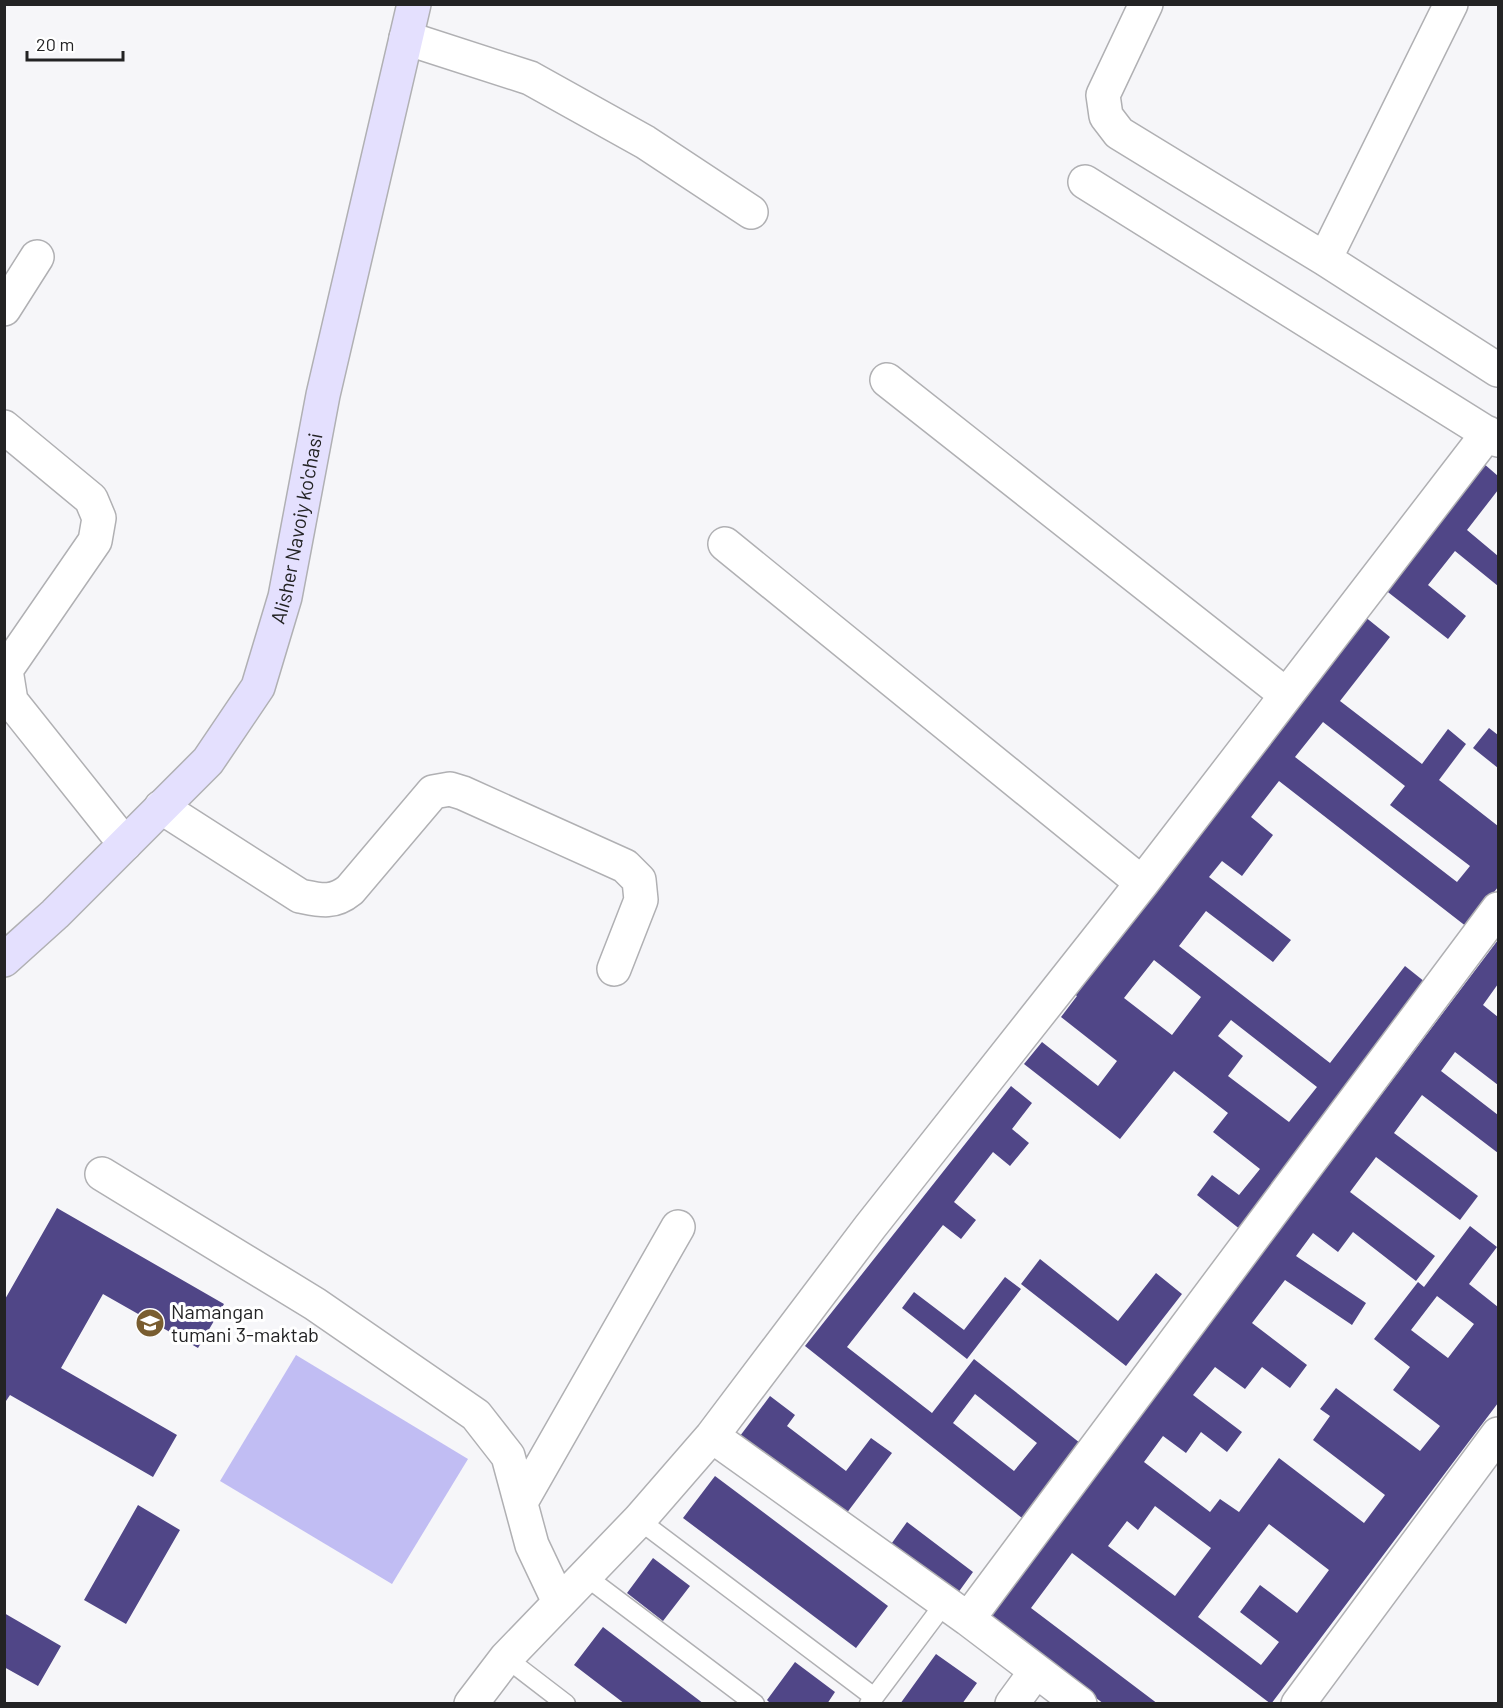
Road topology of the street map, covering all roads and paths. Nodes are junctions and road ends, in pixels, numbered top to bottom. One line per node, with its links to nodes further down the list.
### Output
1 (414, 4): 4 (main road, Alisher Navoiy ko'chasi)
2 (1146, 4): 8 (street)
3 (1451, 4): 8 (street)
4 (406, 38): 6 (street); 16 (main road, Alisher Navoiy ko'chasi)
5 (1085, 182): 13 (street)
6 (751, 212)
7 (37, 257): 9 (street)
8 (1325, 259): 10 (street)
9 (4, 309)
10 (1498, 370)
11 (886, 380): 15 (street)
12 (4, 427): 17 (street)
13 (1493, 437): 15 (street)
14 (725, 544): 18 (street)
15 (1285, 694): 18 (street)
16 (161, 807): 17 (main road, Alisher Navoiy ko'chasi); 21 (street)
17 (125, 844): 20 (main road, Alisher Navoiy ko'chasi)
18 (1142, 883): 25 (street)
19 (1498, 909): 30 (street)
20 (4, 960)
21 (614, 969)
22 (102, 1174): 26 (street)
23 (678, 1227): 26 (street)
24 (1498, 1434): 39 (street)
25 (712, 1436): 27 (street); 30 (street)
26 (521, 1502): 29 (street)
27 (639, 1520): 28 (street); 33 (lane)
28 (584, 1575): 29 (street); 36 (lane)
29 (559, 1602): 31 (street)
30 (956, 1611): 32 (street); 33 (lane)
31 (506, 1658): 34 (street); 35 (lane)
32 (1036, 1671): 37 (street); 38 (street)
33 (872, 1700)
34 (471, 1704)
35 (566, 1704)
36 (755, 1704)
37 (1012, 1704)
38 (1080, 1704)
39 (1298, 1704)

